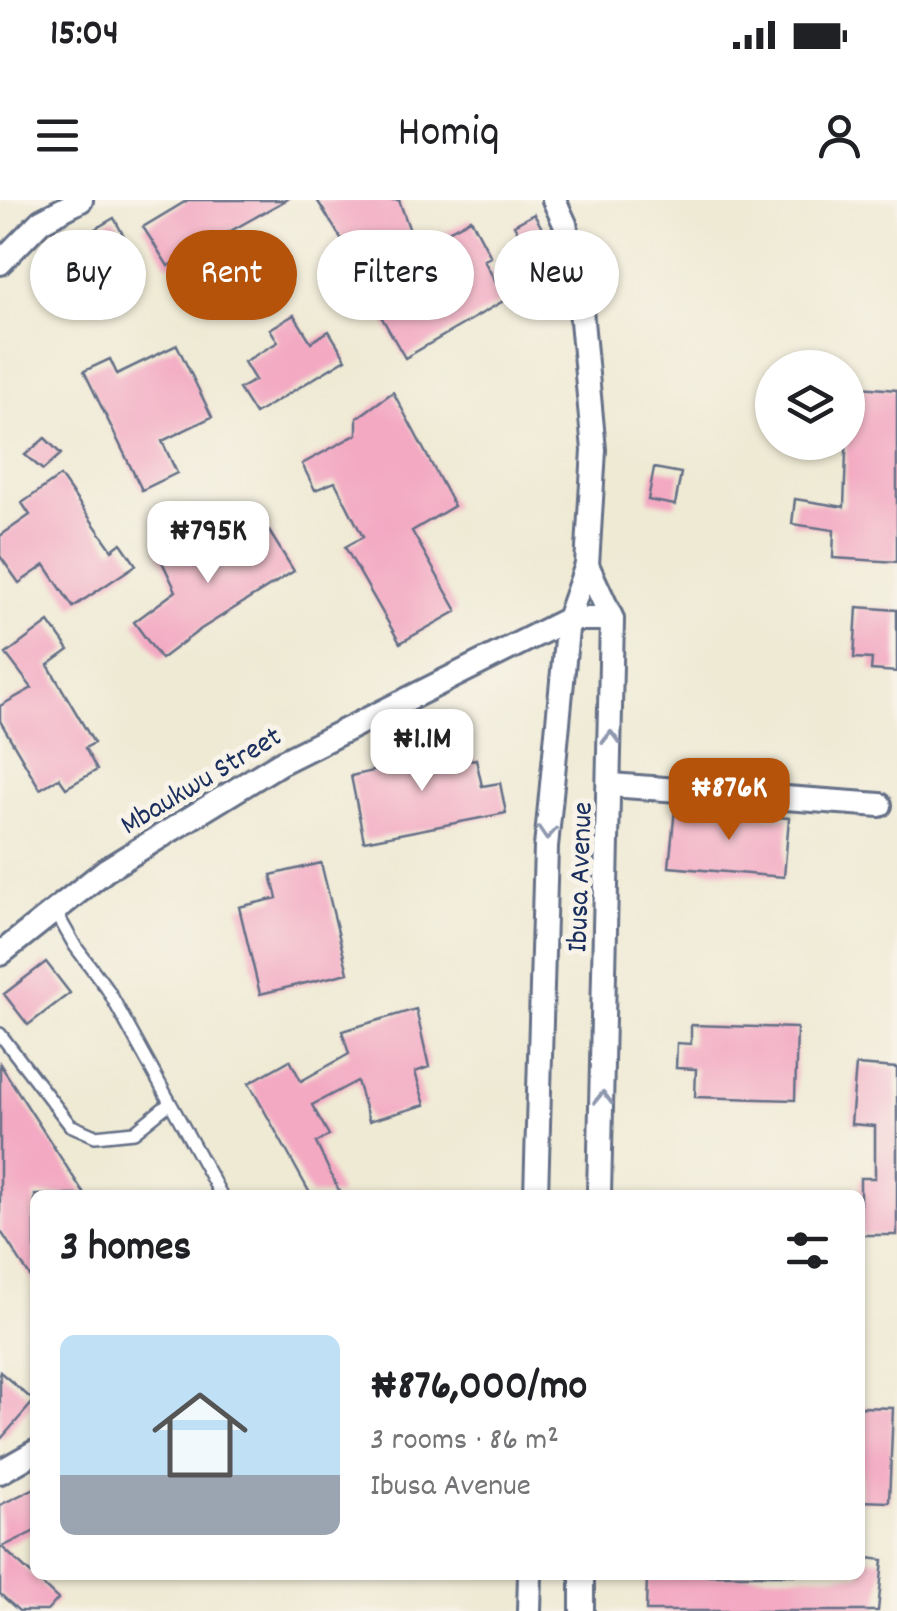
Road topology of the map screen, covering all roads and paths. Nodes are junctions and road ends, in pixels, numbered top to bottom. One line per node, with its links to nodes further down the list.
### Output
1 (81, 200): 3 (street)
2 (554, 200): 4 (street, Ibusa Avenue)
3 (0, 263)
4 (587, 565): 5 (street, Ibusa Avenue); 6 (street, Ibusa Avenue)
5 (568, 618): 6 (street, Mbaukwu Street); 9 (street, Mbaukwu Street); 14 (street, Ibusa Avenue, one-way to 14)
6 (612, 618): 7 (street, Ibusa Avenue, one-way to 6)
7 (610, 786): 8 (street); 15 (street, Ibusa Avenue, one-way to 7)
8 (880, 805)
9 (54, 909): 10 (street, Mbaukwu Street); 12 (lane)
10 (0, 954)
11 (0, 1034): 12 (lane)
12 (170, 1103): 13 (lane)
13 (218, 1190)
14 (536, 1190)
15 (600, 1190)
16 (30, 1455): 17 (street)
17 (0, 1472)
18 (530, 1580): 20 (street)
19 (582, 1580): 21 (street)
20 (529, 1611)
21 (582, 1611)

